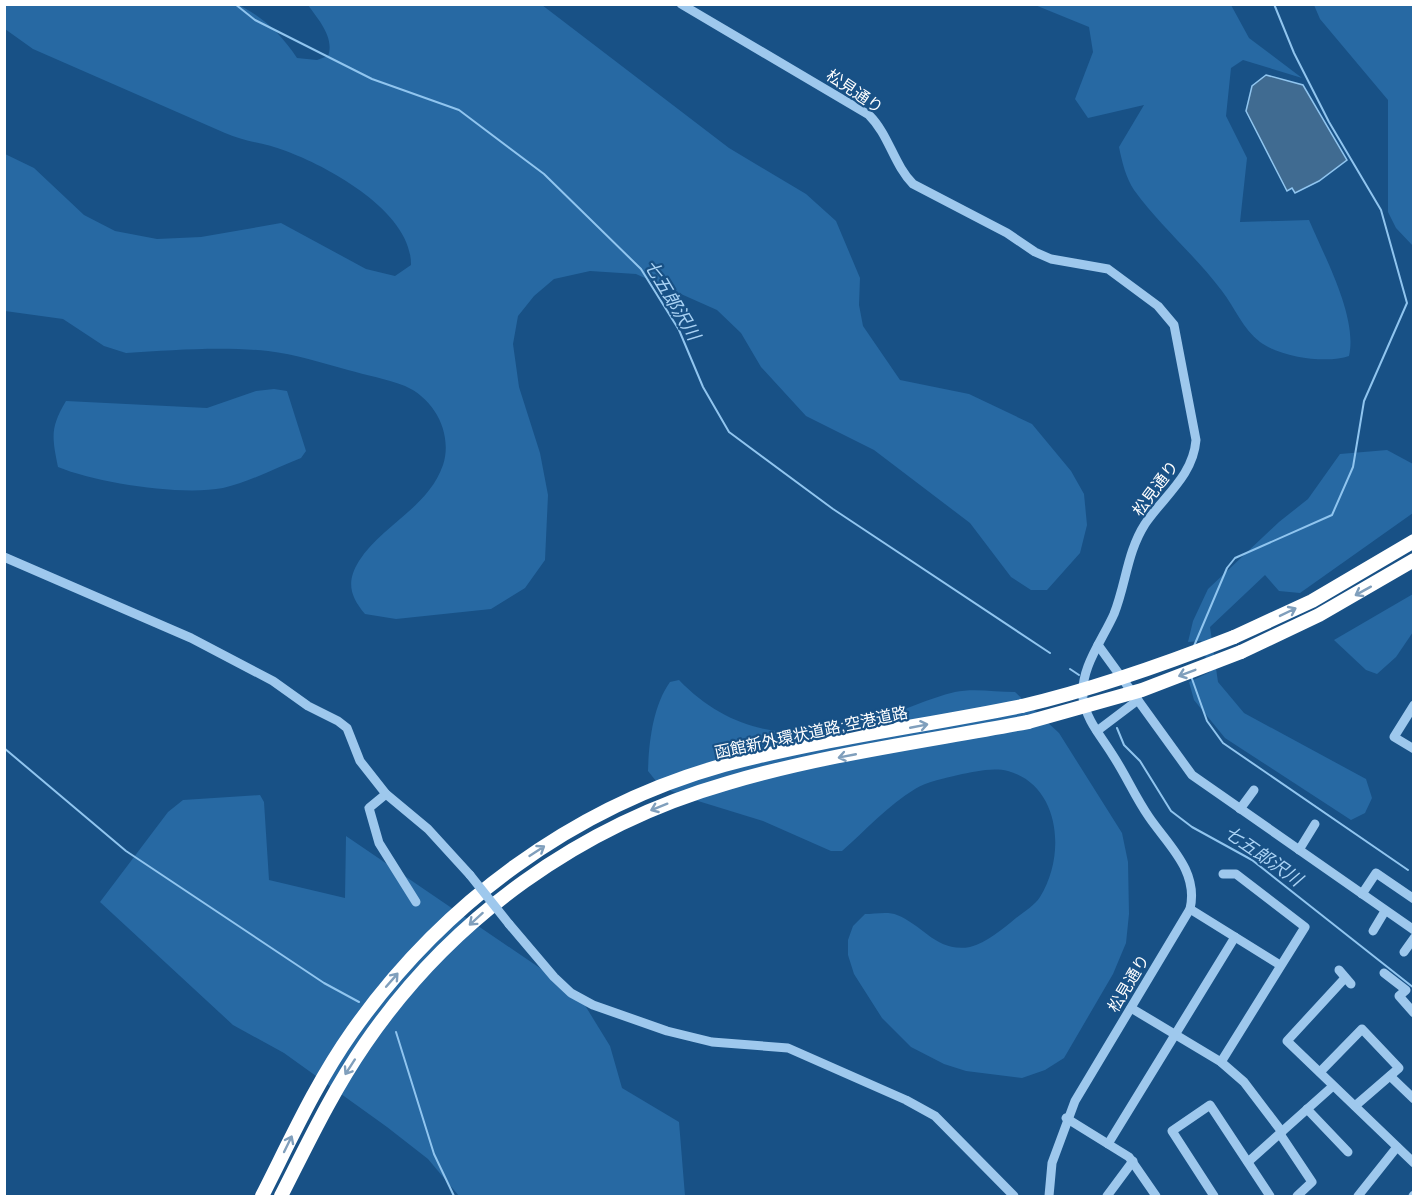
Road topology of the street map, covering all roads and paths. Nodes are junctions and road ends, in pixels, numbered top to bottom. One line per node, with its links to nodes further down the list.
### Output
1 (681, 4): 5 (street, 松見通り)
2 (1413, 541): 48 (highway, 函館新外環状道路;空港道路, one-way to 2, bridge)
3 (4, 557): 11 (street)
4 (1413, 560): 49 (highway, 函館新外環状道路;空港道路, one-way to 49, bridge)
5 (1098, 645): 6 (street); 8 (street, 松見通り)
6 (1138, 700): 8 (street); 12 (street)
7 (1413, 705): 9 (street)
8 (1097, 731): 19 (street, 松見通り)
9 (1413, 749)
10 (1254, 790): 12 (street)
11 (386, 794): 18 (street); 50 (street, bridge)
12 (1240, 809): 14 (street)
13 (1315, 824): 14 (street)
14 (1299, 850): 16 (street)
15 (1223, 874): 27 (street)
16 (1362, 894): 17 (street); 20 (street)
17 (1413, 899)
18 (416, 902)
19 (1190, 909): 24 (street); 30 (street, 松見通り)
20 (1385, 911): 22 (street); 23 (street)
21 (1413, 917): 22 (street)
22 (1411, 928)
23 (1373, 931)
24 (1235, 937): 27 (street); 32 (street)
25 (1413, 938): 26 (street)
26 (1404, 952)
27 (1280, 965): 33 (street)
28 (1384, 973): 31 (street)
29 (1345, 977): 34 (street)
30 (1131, 1008): 32 (street); 40 (street, 松見通り)
31 (1413, 1013)
32 (1176, 1035): 33 (street); 42 (street)
33 (1221, 1062): 41 (street)
34 (1320, 1072): 35 (street); 36 (street)
35 (1390, 1076): 37 (street); 38 (street)
36 (1333, 1086): 38 (street); 39 (street)
37 (1413, 1099)
38 (1355, 1106): 43 (street)
39 (1307, 1109): 41 (street); 44 (street)
40 (1066, 1118): 42 (street); 51 (street, 松見通り)
41 (1281, 1133): 46 (street); 56 (street)
42 (1108, 1144): 45 (street)
43 (1397, 1147): 47 (street); 57 (street)
44 (1348, 1152)
45 (1133, 1161): 52 (street); 53 (street)
46 (1248, 1162): 54 (street); 55 (street)
47 (1413, 1163)
48 (262, 1197)
49 (281, 1197)
50 (1014, 1197)
51 (1049, 1197)
52 (1107, 1197)
53 (1156, 1197)
54 (1214, 1197)
55 (1270, 1197)
56 (1297, 1197)
57 (1358, 1197)

